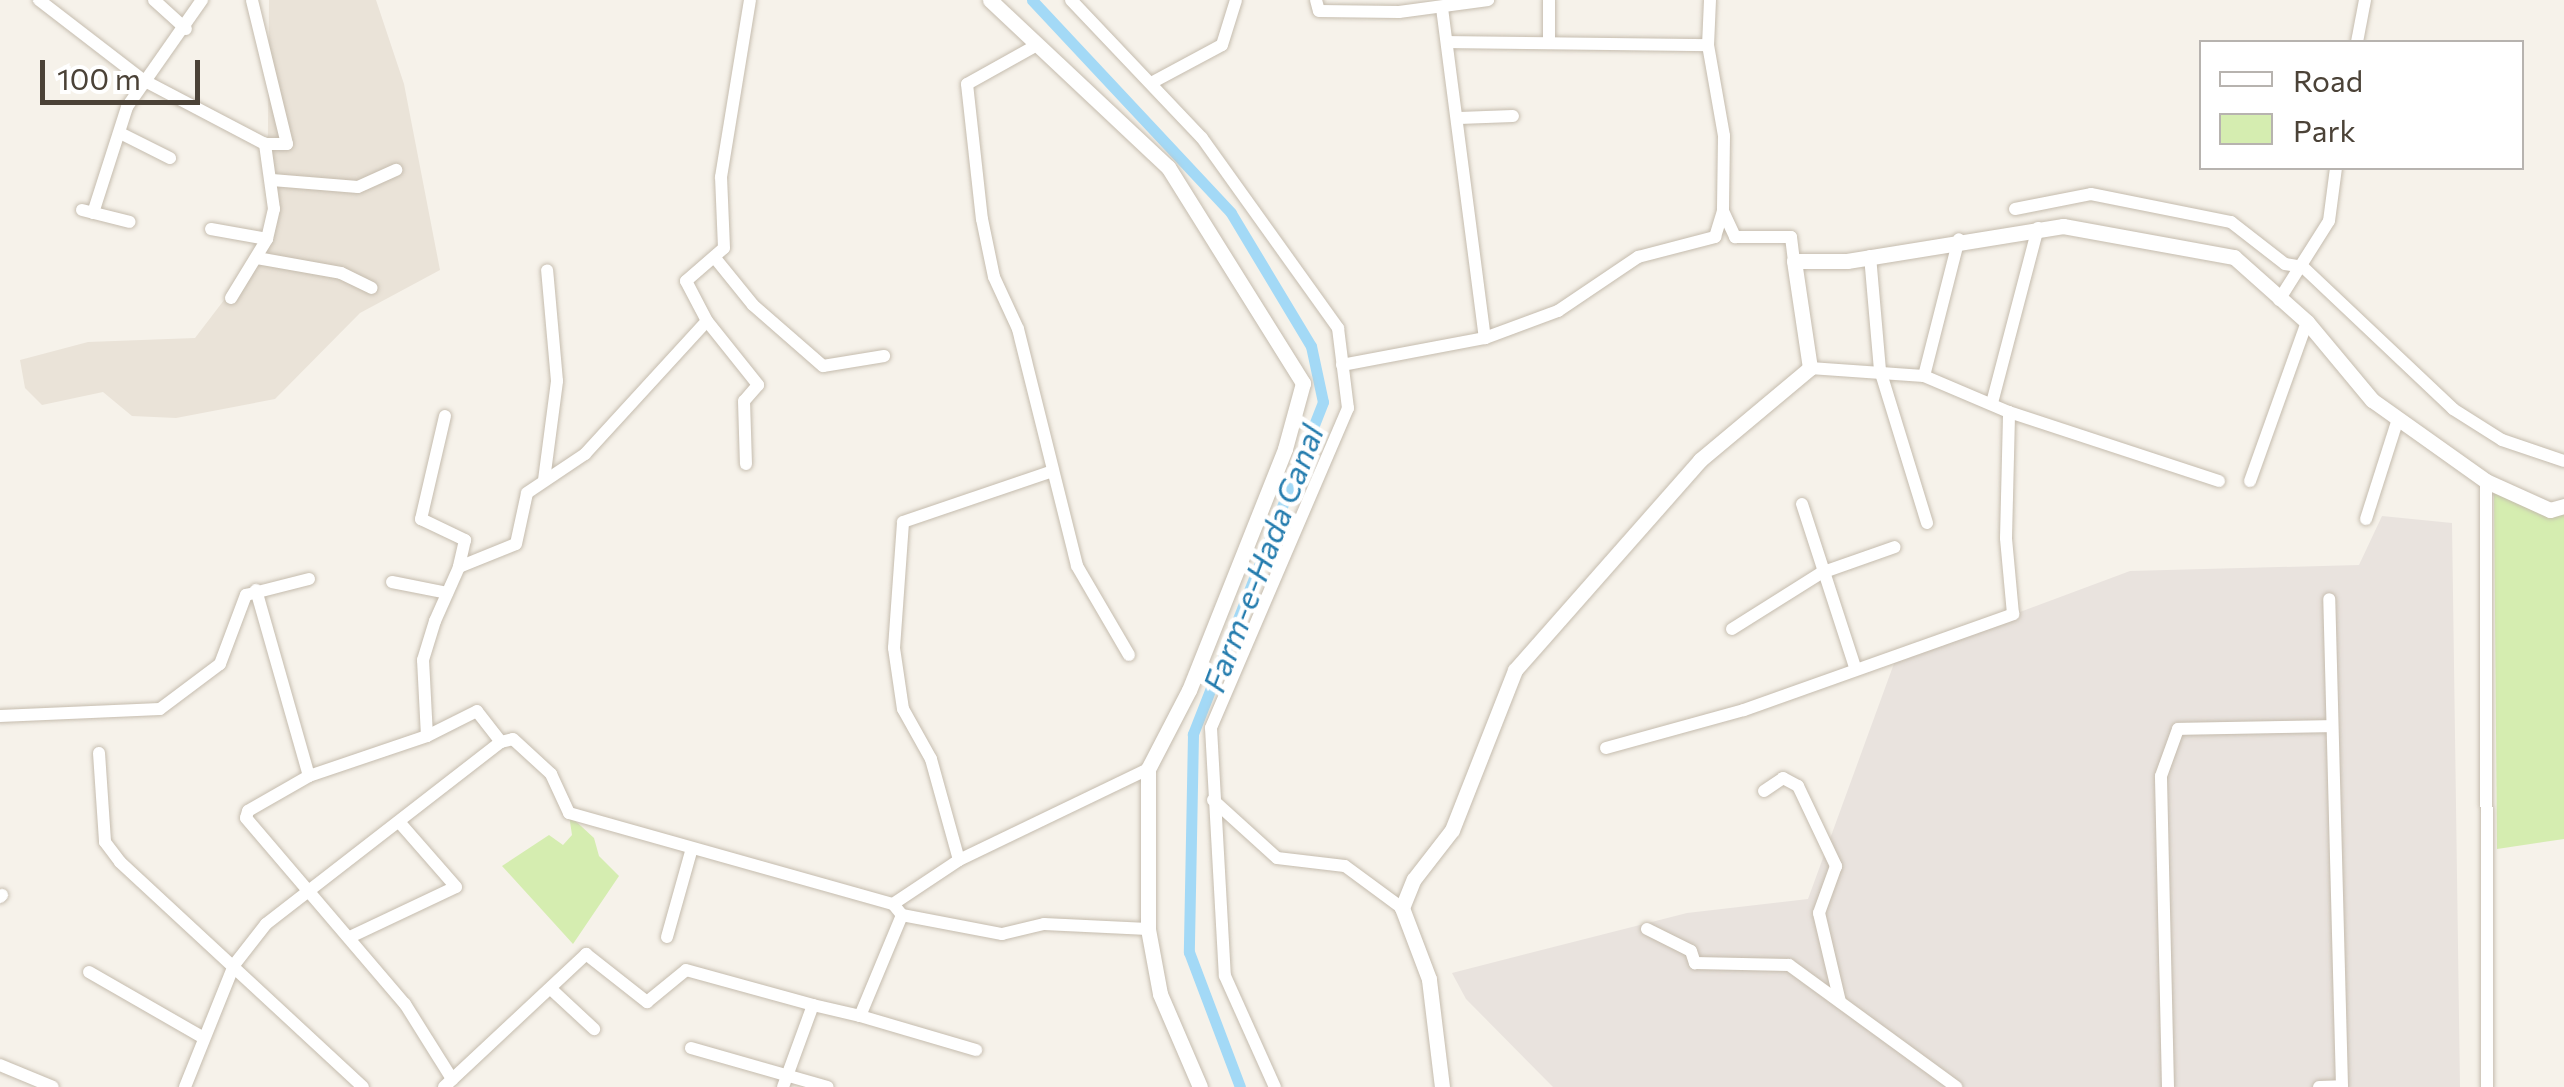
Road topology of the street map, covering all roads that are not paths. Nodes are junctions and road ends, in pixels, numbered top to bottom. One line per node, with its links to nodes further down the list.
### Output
1 (39, 0): 21 (street)
2 (154, 0): 15 (street)
3 (202, 0): 15 (street)
4 (252, 0): 26 (street)
5 (750, 0): 40 (street)
6 (990, 0): 19 (street)
7 (1071, 0): 22 (street)
8 (1237, 0): 22 (street)
9 (1316, 0): 14 (street)
10 (1488, 0): 14 (street)
11 (1550, 0): 16 (street)
12 (1710, 0): 20 (street)
13 (2365, 0): 17 (street)
14 (1442, 8): 18 (street)
15 (186, 29): 21 (street)
16 (1549, 40): 18 (street); 20 (street)
17 (2357, 40)
18 (1450, 42): 24 (street)
19 (1037, 45): 61 (street); 87 (street)
20 (1708, 45): 32 (street)
21 (143, 80): 25 (street); 26 (street)
22 (1154, 82): 51 (street)
23 (1513, 116): 24 (street)
24 (1460, 118): 49 (street)
25 (120, 132): 27 (street); 33 (street)
26 (265, 144): 30 (street)
27 (170, 158)
28 (396, 170): 30 (street)
29 (2336, 170): 42 (street)
30 (272, 180): 36 (street)
31 (2015, 209): 42 (street)
32 (1724, 211): 41 (street); 49 (street)
33 (130, 222)
34 (2038, 228): 37 (street); 46 (street); 55 (street)
35 (212, 229): 36 (street)
36 (267, 239): 39 (street)
37 (1959, 239): 38 (street); 54 (street)
38 (1870, 256): 41 (street); 53 (street)
39 (257, 258): 44 (street); 45 (street)
40 (715, 258): 47 (street); 50 (street)
41 (1794, 260): 52 (street)
42 (2303, 267): 46 (street); 59 (street)
43 (547, 270): 62 (street)
44 (372, 288)
45 (231, 298)
46 (2278, 300): 48 (street)
47 (707, 322): 60 (street); 62 (street)
48 (2306, 322): 58 (street); 64 (street)
49 (1485, 338): 51 (street)
50 (884, 356)
51 (1342, 365): 90 (street)
52 (1810, 368): 53 (street); 95 (street)
53 (1880, 370): 54 (street); 69 (street)
54 (1924, 376): 55 (street)
55 (1992, 403): 56 (street)
56 (2009, 412): 63 (street); 80 (street)
57 (446, 416): 71 (street)
58 (2398, 419): 65 (street); 68 (street)
59 (2564, 461)
60 (746, 464)
61 (1050, 472): 79 (street); 93 (street)
62 (544, 480): 71 (street)
63 (2219, 480)
64 (2250, 480)
65 (2486, 482): 67 (street); 124 (street)
66 (1802, 504): 72 (street)
67 (2564, 506)
68 (2366, 519)
69 (1927, 523)
70 (1894, 548): 72 (street)
71 (458, 567): 76 (street)
72 (1821, 572): 78 (street); 80 (street)
73 (309, 579): 75 (street)
74 (392, 582): 76 (street)
75 (256, 590): 81 (street); 88 (street)
76 (448, 593): 83 (street)
77 (2329, 599): 82 (street)
78 (1732, 629)
79 (1129, 655)
80 (1856, 667): 85 (street)
81 (0, 716)
82 (2330, 726): 122 (street); 123 (street)
83 (428, 736): 84 (street); 88 (street)
84 (501, 742): 91 (street); 92 (street)
85 (1606, 748)
86 (99, 752): 101 (street)
87 (1148, 769): 93 (street); 97 (street)
88 (309, 776): 94 (street)
89 (1764, 791): 104 (street)
90 (1213, 800): 95 (street); 119 (street)
91 (400, 824): 94 (street); 99 (street)
92 (692, 848): 96 (street); 100 (street)
93 (959, 860): 96 (street)
94 (310, 892): 99 (street); 101 (street)
95 (1402, 908): 120 (street)
96 (897, 909): 97 (street); 106 (street)
97 (1148, 928): 118 (street)
98 (1647, 929): 104 (street)
99 (350, 937): 113 (street)
100 (667, 937)
101 (234, 965): 108 (street); 116 (street)
102 (89, 972): 108 (street)
103 (551, 990): 105 (street); 107 (street); 113 (street)
104 (1840, 1002): 121 (street)
105 (814, 1006): 106 (street); 112 (street)
106 (860, 1016): 110 (street)
107 (594, 1029)
108 (202, 1038): 115 (street)
109 (691, 1048): 112 (street)
110 (976, 1050)
111 (0, 1065): 114 (street)
112 (786, 1081): 117 (street)
113 (448, 1083)
114 (53, 1087)
115 (184, 1087)
116 (363, 1087)
117 (828, 1087)
118 (1200, 1087)
119 (1274, 1087)
120 (1442, 1087)
121 (1956, 1087)
122 (2168, 1087)
123 (2318, 1087)
124 (2488, 1087)

